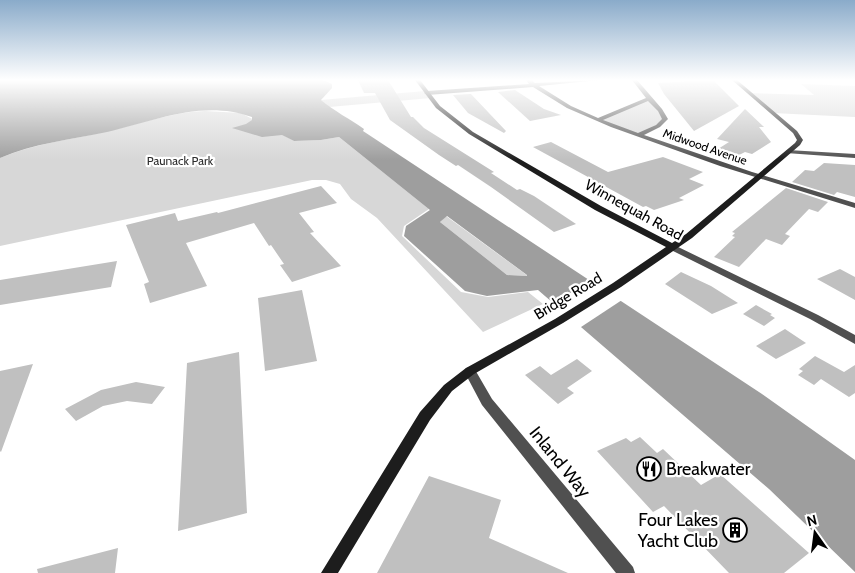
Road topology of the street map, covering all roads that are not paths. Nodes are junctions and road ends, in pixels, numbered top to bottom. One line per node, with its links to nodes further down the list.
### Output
1 (439, 107): 12 (street, Winnequah Road)
2 (566, 107): 6 (street, Midwood Avenue)
3 (629, 107): 6 (street)
4 (657, 107): 7 (street)
5 (765, 107): 8 (street, Bridge Road)
6 (598, 120): 7 (street, Midwood Avenue)
7 (638, 135): 10 (street, Midwood Avenue)
8 (788, 152): 9 (street); 10 (street, Bridge Road)
9 (855, 156)
10 (758, 177): 11 (street, Midwood Avenue); 12 (street, Bridge Road)
11 (855, 206)
12 (672, 247): 13 (street, Winnequah Road); 14 (street, Bridge Road)
13 (855, 340)
14 (470, 371): 15 (street, Bridge Road); 16 (street, Inland Way)
15 (329, 573)
16 (627, 573)

